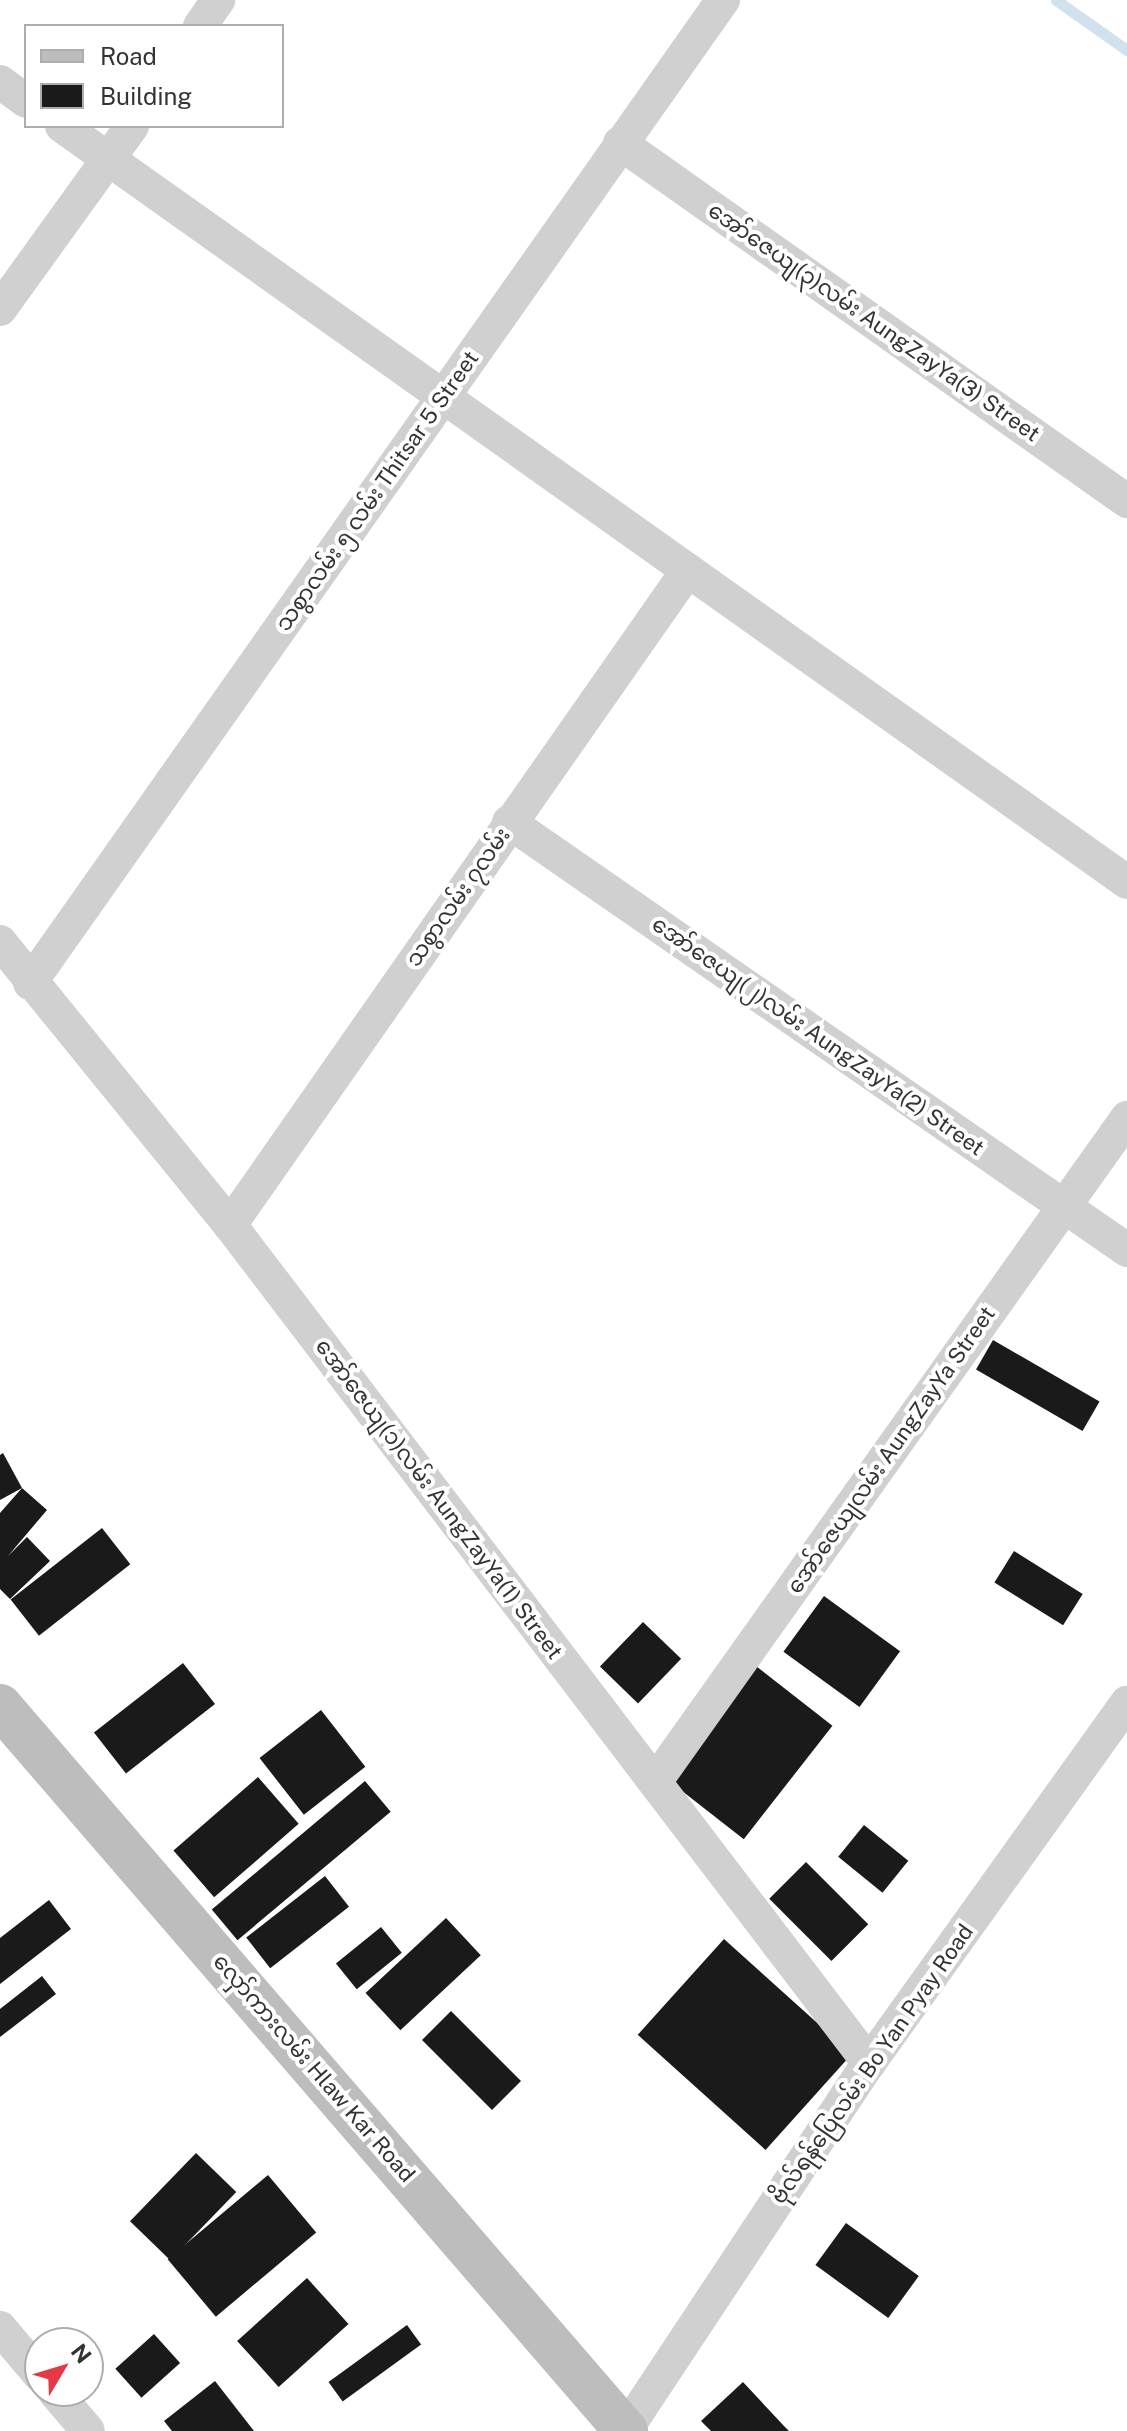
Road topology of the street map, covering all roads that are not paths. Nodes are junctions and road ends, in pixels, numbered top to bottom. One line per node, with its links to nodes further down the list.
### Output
1 (218, 0): 3 (street)
2 (723, 0): 8 (street, သစွာလမ်း ၅ လမ်း Thitsar 5 Street)
3 (201, 24)
4 (0, 82): 5 (street)
5 (24, 100)
6 (65, 128): 9 (street)
7 (131, 128): 9 (street)
8 (620, 143): 11 (street, သစွာလမ်း ၅ လမ်း Thitsar 5 Street); 12 (street, အော်ဇေယျ(၃)လမ်း AungZayYa(3) Street)
9 (109, 160): 10 (street); 11 (street)
10 (0, 309)
11 (443, 397): 13 (street); 17 (street, သစွာလမ်း ၅ လမ်း Thitsar 5 Street)
12 (1127, 501)
13 (688, 570): 14 (street, သစွာလမ်း ၇လမ်း); 15 (street)
14 (509, 822): 19 (street, အော်ဇေယျ(၂)လမ်း AungZayYa(2) Street); 20 (street, သစွာလမ်း ၇လမ်း)
15 (1127, 882)
16 (0, 942): 17 (street, အော်ဇေယျ(၁)လမ်း AungZayYa(1) Street)
17 (30, 983): 20 (street, အော်ဇေယျ(၁)လမ်း AungZayYa(1) Street)
18 (1127, 1118): 19 (street, အော်ဇေယျလမ်း AungZayYa Street)
19 (1064, 1206): 21 (street, အော်ဇေယျ(၂)လမ်း AungZayYa(2) Street); 24 (street, အော်ဇေယျလမ်း AungZayYa Street)
20 (230, 1225): 24 (street, အော်ဇေယျ(၁)လမ်း AungZayYa(1) Street)
21 (1127, 1250)
22 (1127, 1703): 25 (street, ဗိုလ်ရန်ပြေလမ်း Bo Yan Pyay Road)
23 (0, 1706): 30 (street, လှော်ကားလမ်း Hlaw Kar Road)
24 (655, 1782): 25 (street, အော်ဇေယျ(၁)လမ်း AungZayYa(1) Street)
25 (869, 2063): 30 (street, ဗိုလ်ရန်ပြေလမ်း Bo Yan Pyay Road)
26 (0, 2328): 27 (street)
27 (24, 2356)
28 (68, 2407): 29 (street)
29 (88, 2431)
30 (625, 2431)

